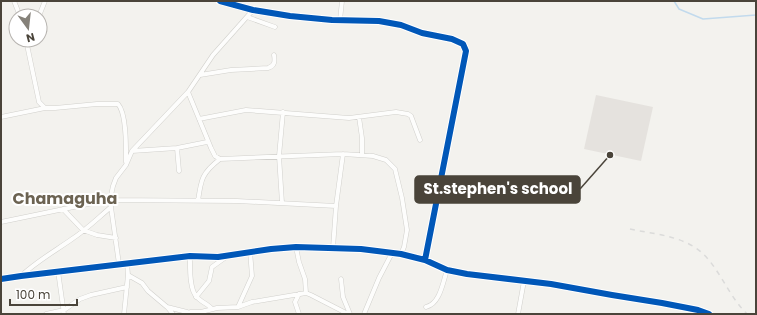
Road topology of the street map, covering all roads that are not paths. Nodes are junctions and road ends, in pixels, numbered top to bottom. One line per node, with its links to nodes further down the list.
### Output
1 (220, 1): 3 (street)
2 (342, 1): 5 (street)
3 (253, 10): 4 (street); 5 (street)
4 (248, 18): 6 (street); 9 (street)
5 (340, 20): 42 (street)
6 (275, 27)
7 (28, 48): 11 (street)
8 (274, 55): 9 (street)
9 (200, 75): 10 (street)
10 (188, 92): 15 (street); 19 (street)
11 (44, 108): 14 (street); 24 (street)
12 (283, 112): 13 (street); 15 (street); 22 (street)
13 (359, 116): 16 (street); 21 (street)
14 (1, 117)
15 (199, 119): 17 (street)
16 (420, 140)
17 (207, 142): 18 (street); 23 (street)
18 (177, 148): 19 (street); 25 (street)
19 (132, 151): 24 (street)
20 (343, 154): 21 (street); 22 (street); 29 (street)
21 (362, 155): 39 (street)
22 (279, 156): 23 (street); 28 (street)
23 (220, 159): 27 (street)
24 (126, 165): 26 (street)
25 (179, 171)
26 (110, 200): 27 (street); 30 (street); 31 (street)
27 (198, 201): 28 (street)
28 (282, 203): 29 (street)
29 (336, 206): 36 (street)
30 (111, 207): 33 (street); 34 (street)
31 (63, 209): 32 (street); 33 (street)
32 (1, 222)
33 (83, 230): 34 (street); 48 (street)
34 (116, 238): 44 (street)
35 (296, 247): 36 (street); 37 (street); 53 (street)
36 (333, 248): 38 (street)
37 (250, 251): 40 (street); 56 (street)
38 (392, 253): 39 (street); 67 (street)
39 (400, 254): 42 (street)
40 (229, 255): 41 (street); 55 (street)
41 (190, 256): 43 (street); 55 (street)
42 (425, 260): 45 (street)
43 (127, 263): 44 (street); 47 (street)
44 (119, 264): 46 (street)
45 (447, 270): 51 (street); 57 (street)
46 (58, 271): 48 (street); 60 (street)
47 (128, 275): 52 (street); 58 (street)
48 (21, 276): 49 (street)
49 (1, 279)
50 (341, 279): 66 (street)
51 (524, 282): 68 (street); 69 (street)
52 (127, 288): 60 (street); 63 (street)
53 (306, 293): 54 (street); 66 (street)
54 (299, 294): 56 (street); 65 (street)
55 (196, 297): 59 (street)
56 (238, 307): 59 (street)
57 (426, 307)
58 (168, 308): 61 (street); 64 (street)
59 (212, 309): 61 (street)
60 (64, 312): 62 (street)
61 (186, 313)
62 (46, 314)
63 (124, 314)
64 (173, 314)
65 (299, 314)
66 (349, 314)
67 (364, 314)
68 (518, 314)
69 (709, 314)

